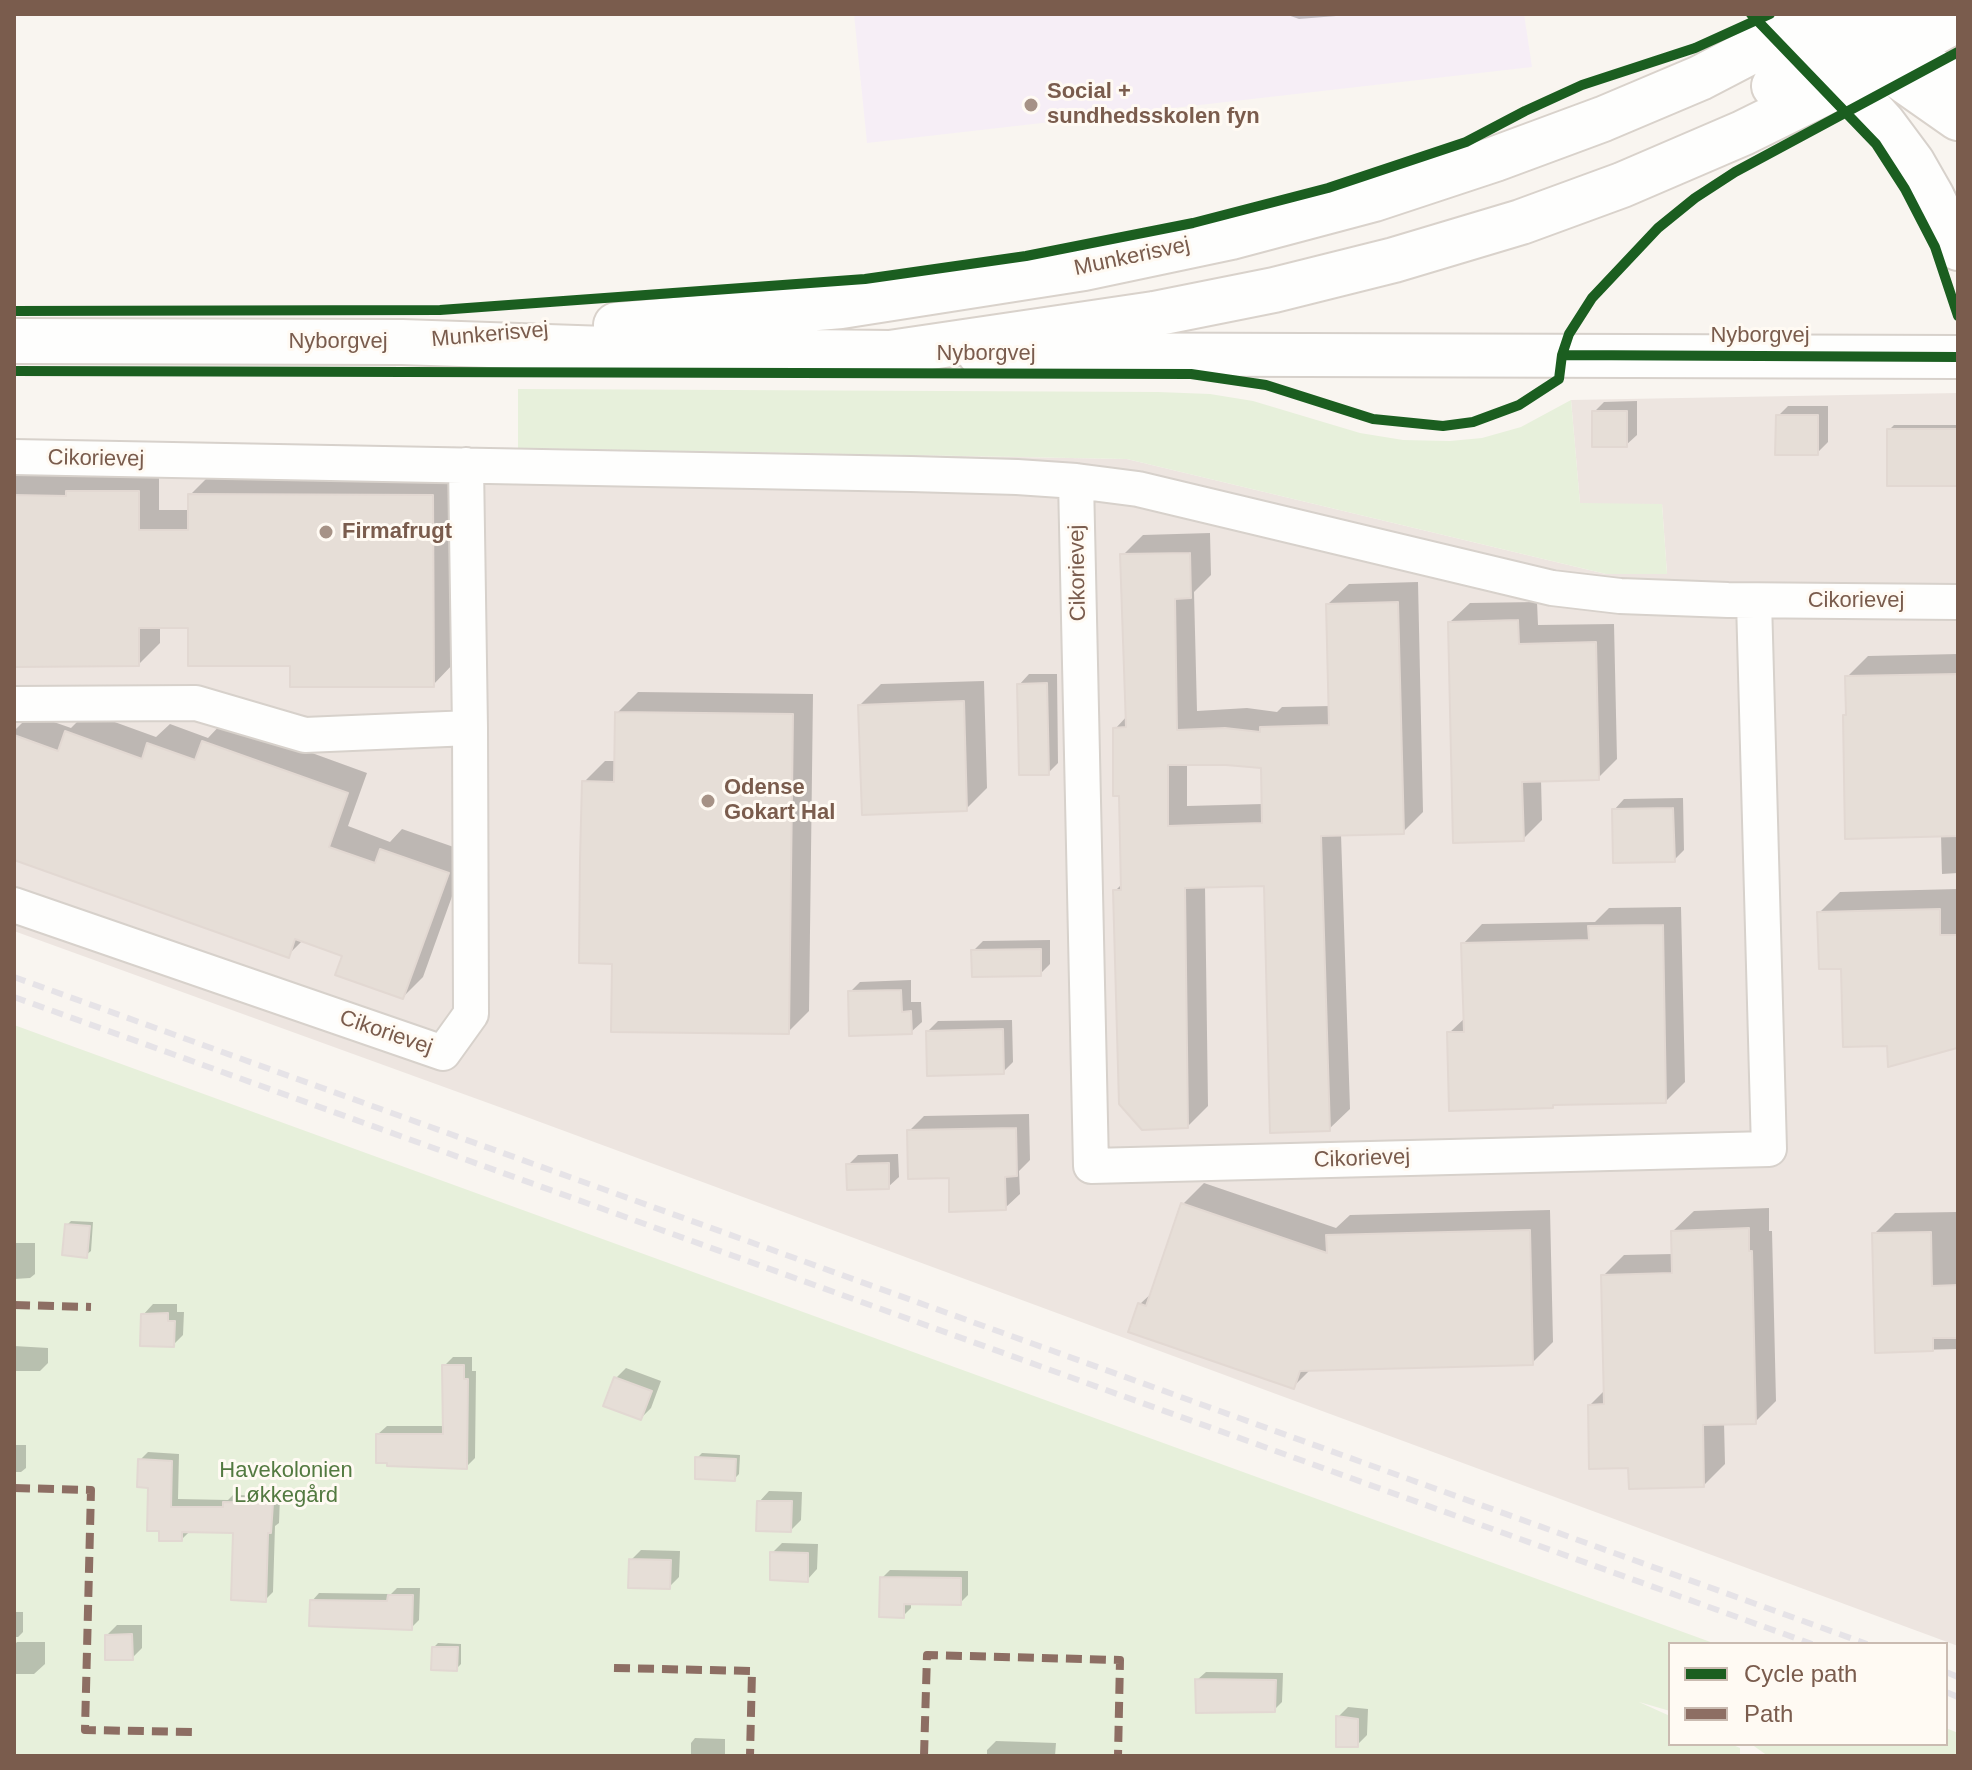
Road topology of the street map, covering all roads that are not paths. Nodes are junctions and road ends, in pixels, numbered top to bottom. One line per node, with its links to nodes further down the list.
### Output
1 (1958, 19): 2 (main road, Munkerisvej)
2 (1847, 34): 3 (street); 4 (main road); 5 (street); 7 (main road, Munkerisvej); 8 (main road, Munkerisvej)
3 (1958, 87)
4 (1958, 118)
5 (1958, 249)
6 (14, 341): 7 (main road, Nyborgvej)
7 (402, 342): 8 (main road, Nyborgvej)
8 (890, 353): 9 (street, Nyborgvej)
9 (1958, 357)
10 (14, 457): 11 (street, Cikorievej)
11 (466, 465): 12 (street, Cikorievej); 16 (street, Cikorievej)
12 (1076, 481): 13 (street, Cikorievej); 13 (street, Cikorievej)
13 (1754, 601): 14 (street, Cikorievej)
14 (1958, 602)
15 (14, 704): 16 (street)
16 (470, 728): 17 (street, Cikorievej)
17 (14, 905)

